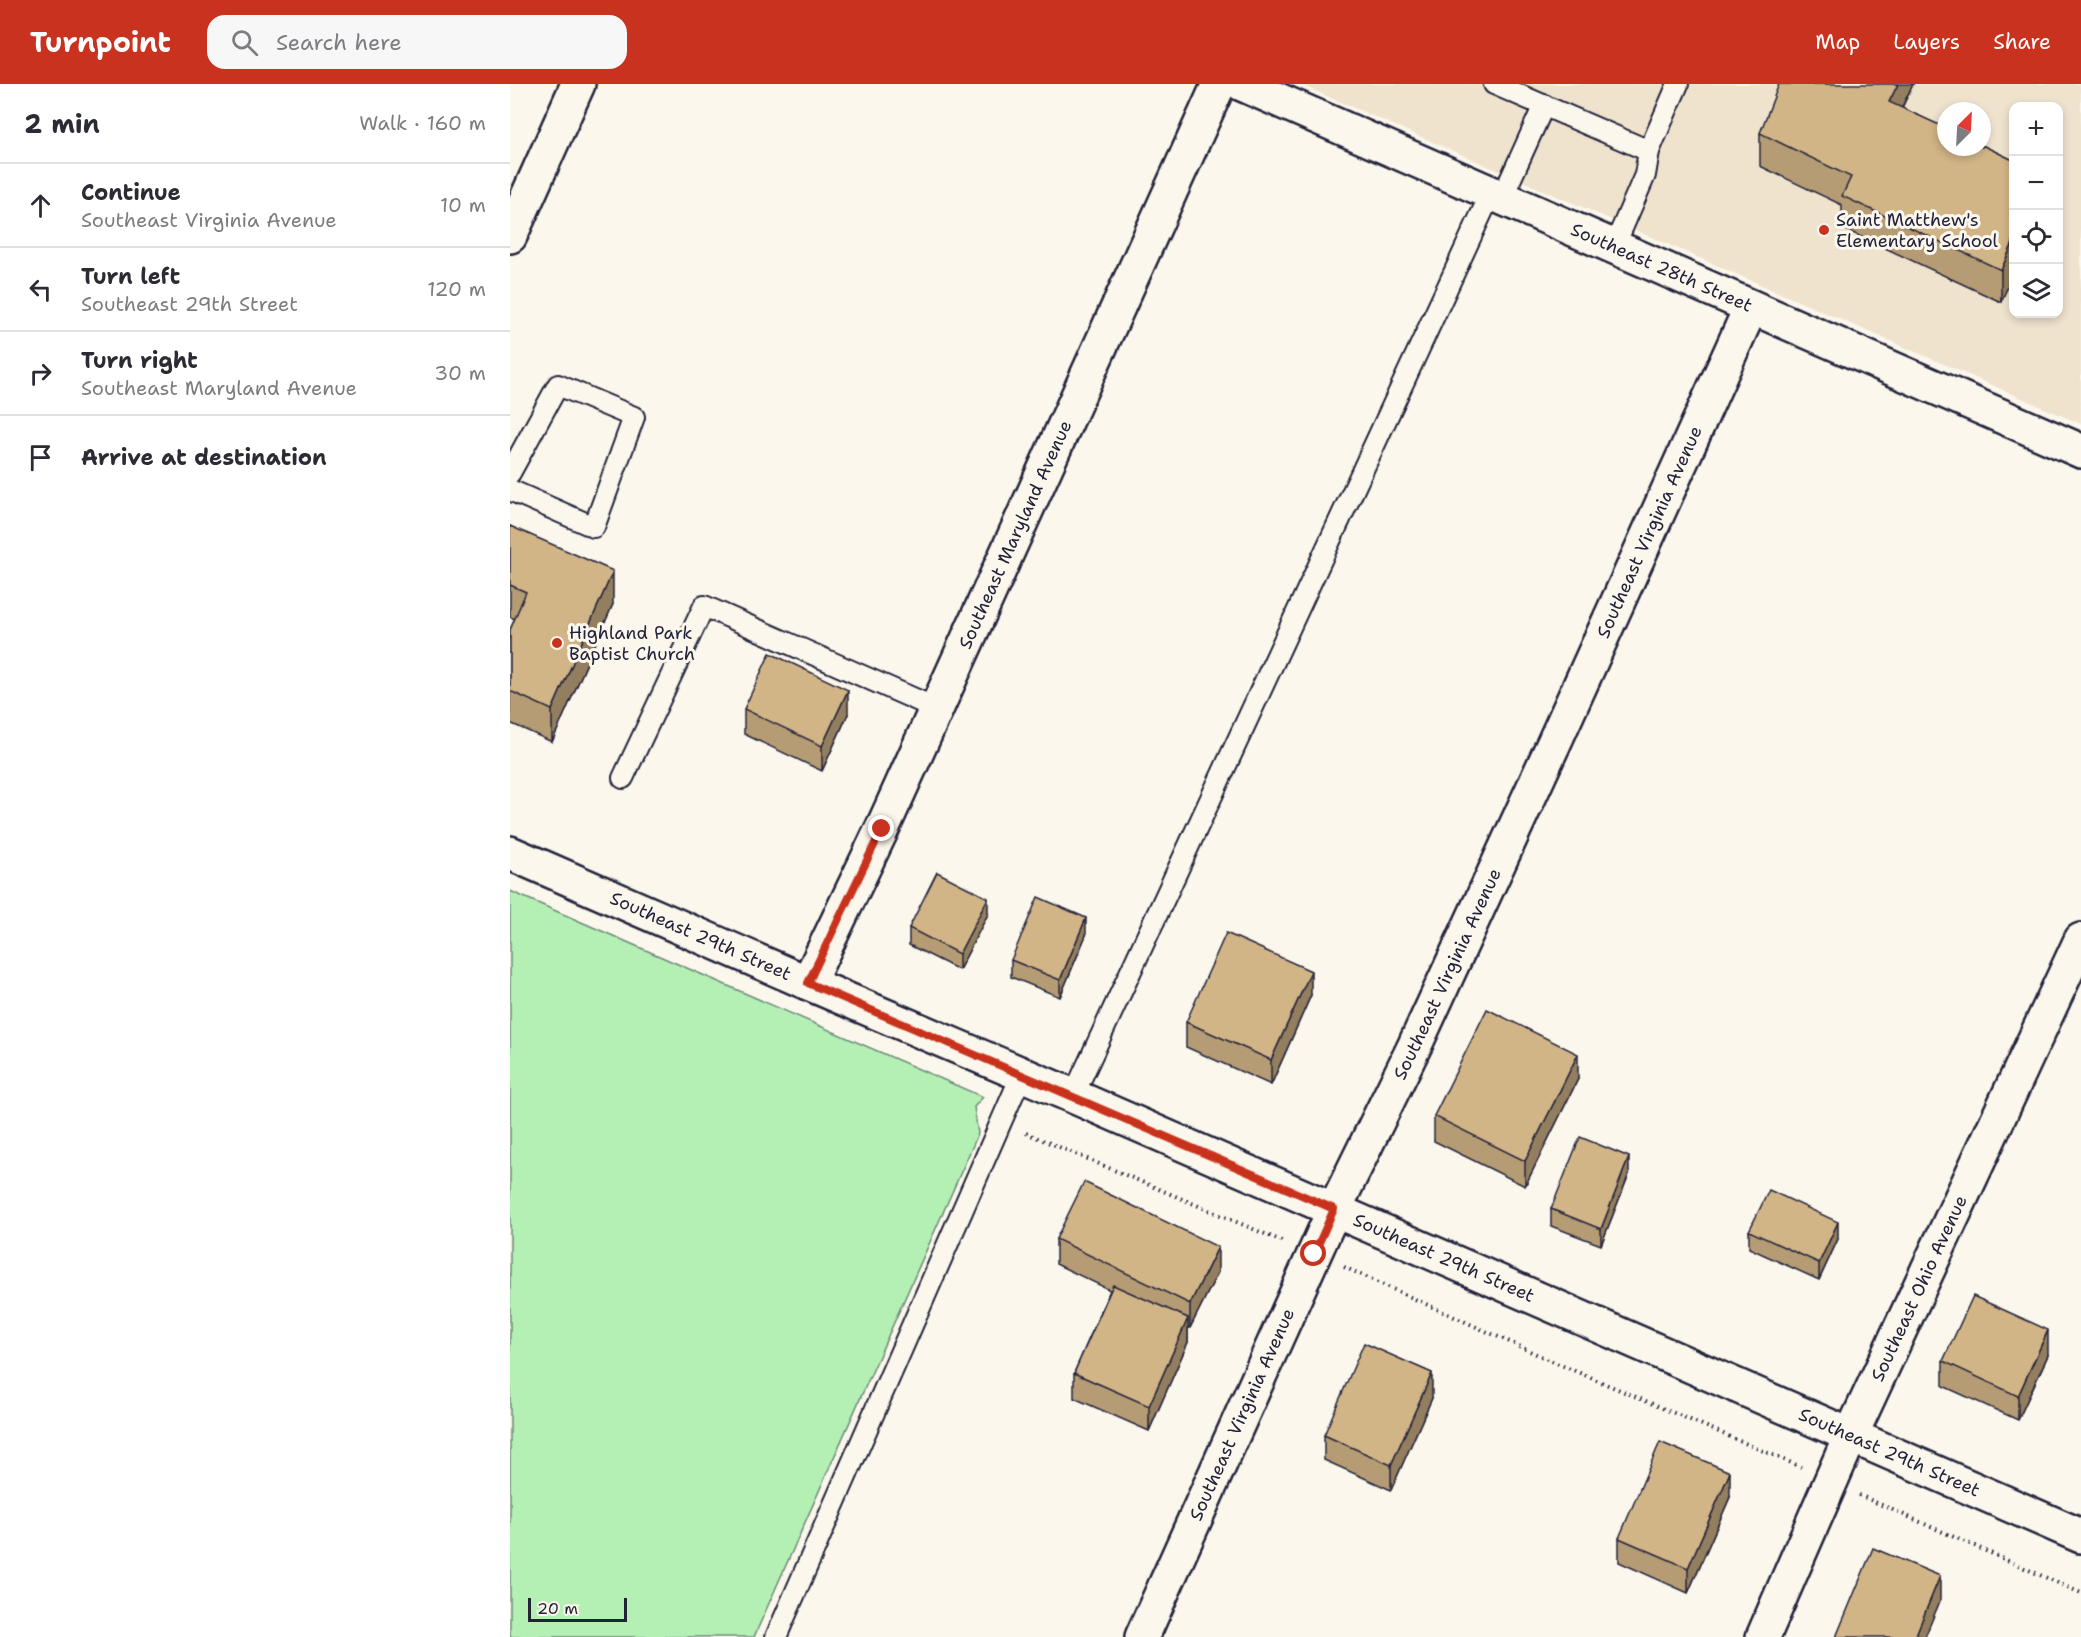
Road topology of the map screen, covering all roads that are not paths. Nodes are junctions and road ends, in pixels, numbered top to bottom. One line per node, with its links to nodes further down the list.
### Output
1 (578, 84): 9 (street)
2 (1219, 84): 15 (street, Southeast Maryland Avenue)
3 (1242, 84): 8 (street, Southeast 28th Street)
4 (1494, 84): 6 (lane)
5 (1678, 84): 7 (lane)
6 (1544, 105): 7 (lane); 8 (lane)
7 (1649, 151): 10 (lane)
8 (1496, 195): 10 (street, Southeast 28th Street); 21 (lane)
9 (510, 236)
10 (1614, 247): 11 (street, Southeast 28th Street)
11 (1751, 307): 12 (street, Southeast 28th Street); 22 (street, Southeast Virginia Avenue)
12 (2081, 451)
13 (510, 473): 14 (lane)
14 (510, 490)
15 (935, 708): 16 (lane); 19 (street, Southeast Maryland Avenue)
16 (624, 778)
17 (510, 853): 19 (street, Southeast 29th Street)
18 (2081, 940): 23 (street, Southeast Ohio Avenue)
19 (808, 983): 20 (street, Southeast 29th Street)
20 (1022, 1074): 21 (street, Southeast 29th Street); 25 (lane)
21 (1073, 1096): 22 (street, Southeast 29th Street)
22 (1334, 1209): 23 (street, Southeast 29th Street); 26 (street, Southeast Virginia Avenue)
23 (1851, 1435): 24 (street, Southeast 29th Street); 27 (street, Southeast Ohio Avenue)
24 (2081, 1536)
25 (776, 1637)
26 (1142, 1637)
27 (1763, 1637)

